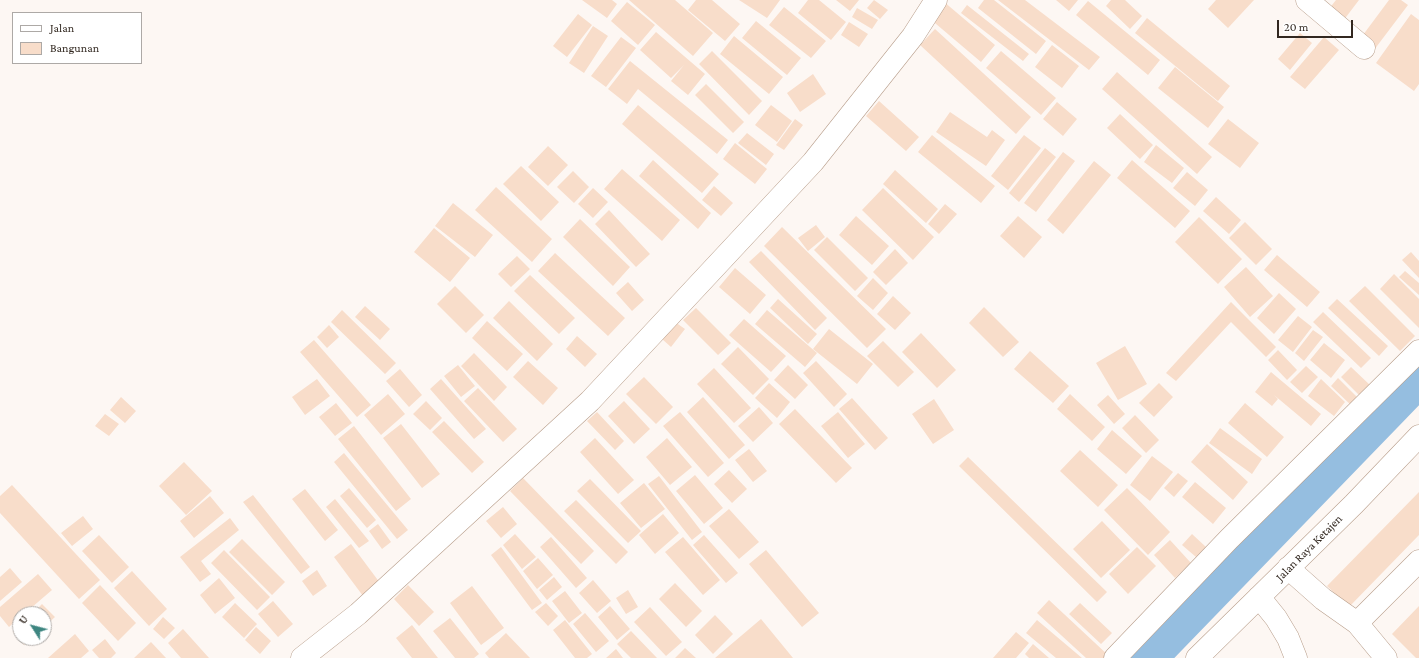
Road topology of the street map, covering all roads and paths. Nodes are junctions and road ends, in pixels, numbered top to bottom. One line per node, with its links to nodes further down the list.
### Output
1 (936, 0): 10 (street)
2 (1307, 0): 3 (street)
3 (1364, 48)
4 (1419, 351): 11 (street)
5 (1419, 436): 7 (street, Jalan Raya Ketajen)
6 (1419, 561): 9 (street)
7 (1288, 568): 8 (street, Jalan Raya Ketajen); 9 (street)
8 (1259, 597): 12 (street, Jalan Raya Ketajen); 13 (street)
9 (1357, 623): 14 (street)
10 (311, 655)
11 (1115, 658)
12 (1197, 658)
13 (1296, 658)
14 (1386, 658)

